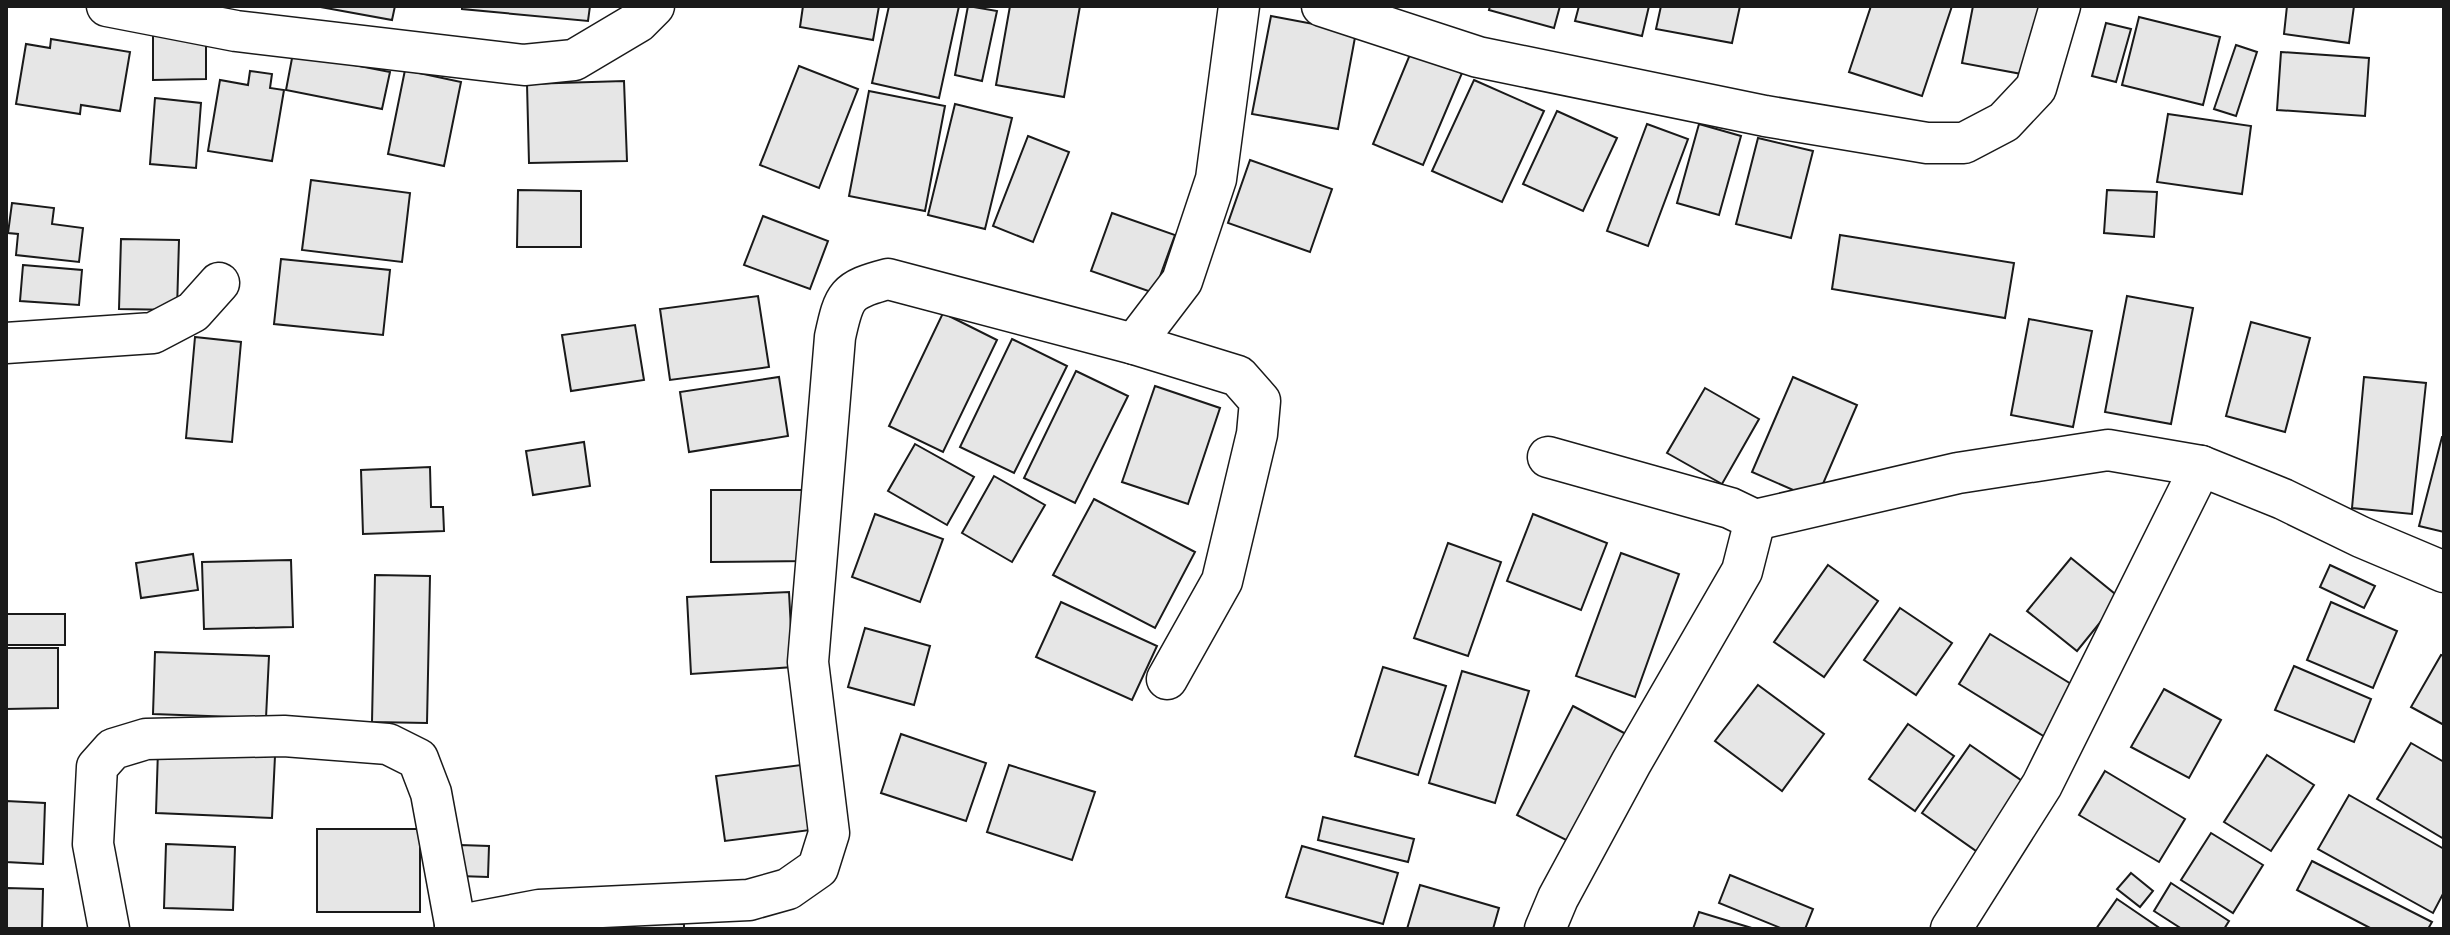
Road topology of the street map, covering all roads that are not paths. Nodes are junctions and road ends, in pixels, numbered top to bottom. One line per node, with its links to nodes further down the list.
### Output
1 (107, 6): 6 (street)
2 (654, 6): 6 (street)
3 (1239, 6): 9 (street)
4 (1322, 6): 5 (street)
5 (2060, 6)
6 (238, 19)
7 (219, 283): 8 (street)
8 (6, 343)
9 (1134, 344): 14 (street); 15 (street)
10 (1548, 457): 12 (street)
11 (2201, 466): 12 (street); 13 (street); 18 (street)
12 (1755, 520): 17 (street)
13 (2444, 572)
14 (1167, 679)
15 (456, 927): 16 (street)
16 (109, 929)
17 (1545, 929)
18 (1952, 929)

